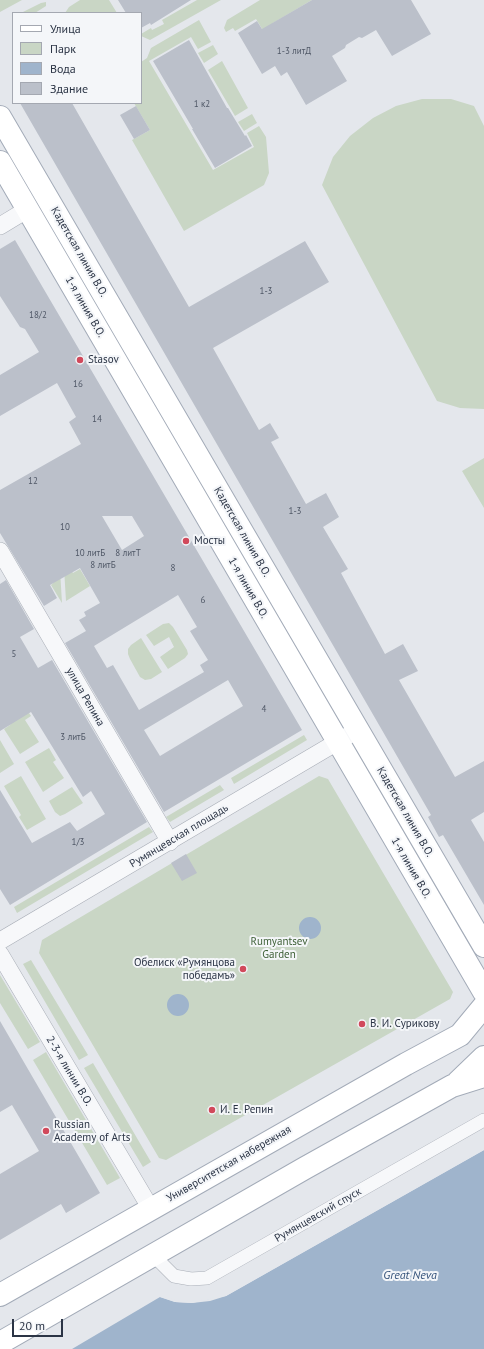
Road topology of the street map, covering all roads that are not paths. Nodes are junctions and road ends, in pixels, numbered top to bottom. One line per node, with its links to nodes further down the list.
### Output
1 (0, 117): 6 (main road, Кадетская линия В.О.)
2 (0, 162): 3 (main road, 1-я линия В.О.)
3 (28, 209): 4 (street); 7 (main road, 1-я линия В.О.)
4 (0, 226)
5 (0, 551): 8 (street, улица Репина)
6 (358, 730): 7 (street, Румянцевская площадь); 10 (main road, Кадетская линия В.О.)
7 (337, 742): 8 (street, Румянцевская площадь); 12 (main road, 1-я линия В.О.)
8 (170, 842): 9 (street, Румянцевская площадь)
9 (0, 941)
10 (484, 946)
11 (0, 954): 20 (street, 2-3-я линии В.О.)
12 (484, 992)
13 (484, 1006): 15 (main road, Университетская набережная)
14 (484, 1032): 15 (main road, Университетская набережная)
15 (460, 1035): 20 (main road, Университетская набережная)
16 (484, 1057): 18 (main road)
17 (484, 1076): 18 (main road)
18 (452, 1086): 21 (main road)
19 (484, 1120): 21 (street, Румянцевский спуск)
20 (151, 1209): 22 (main road, Университетская набережная)
21 (153, 1255): 23 (main road)
22 (0, 1295)
23 (0, 1343)

